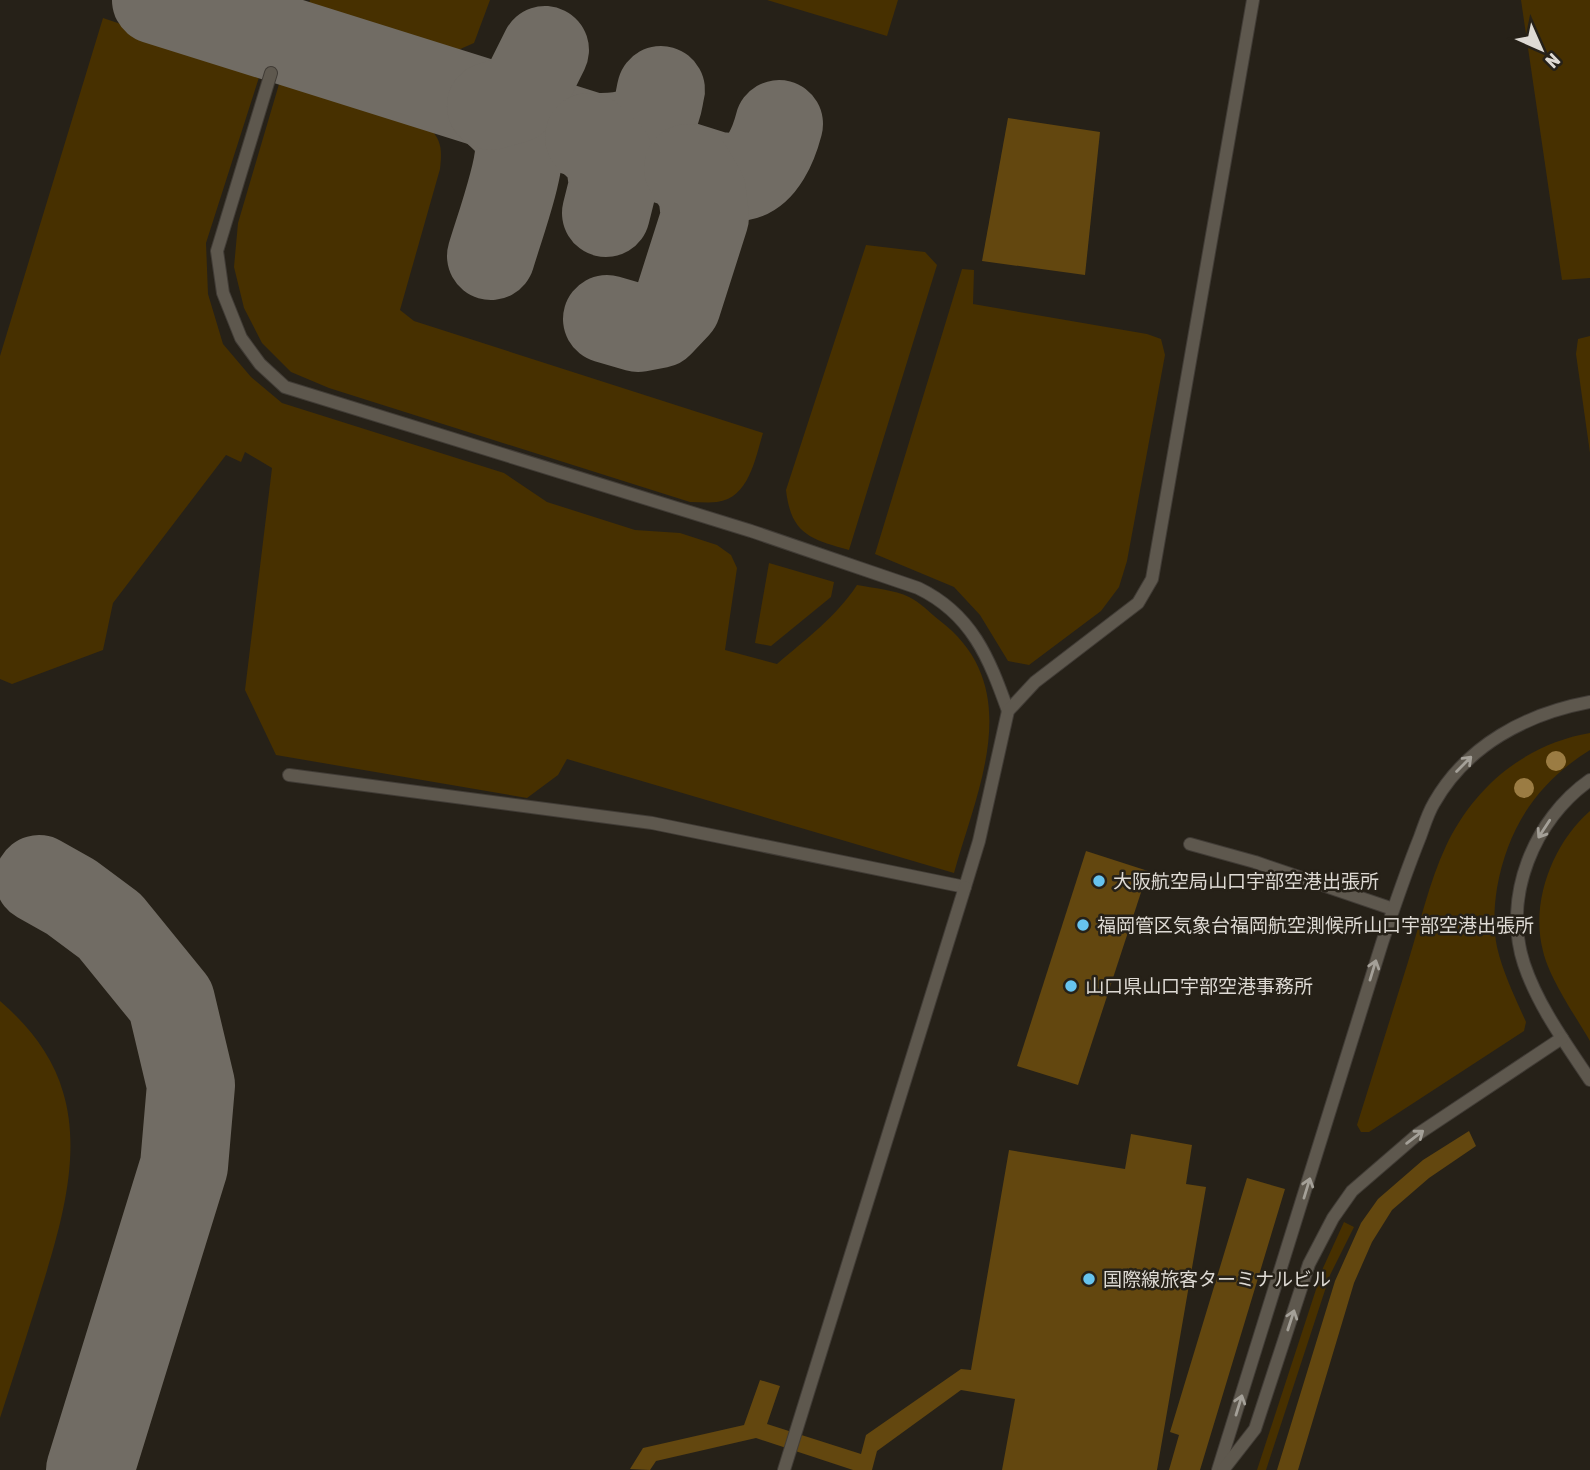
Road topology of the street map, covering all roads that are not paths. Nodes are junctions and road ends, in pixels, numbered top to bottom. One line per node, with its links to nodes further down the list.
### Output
1 (1252, 0): 4 (lane)
2 (271, 73): 4 (lane)
3 (1590, 702): 9 (lane, one-way to 3)
4 (1009, 711): 8 (lane)
5 (289, 775): 8 (lane)
6 (1590, 780): 10 (lane, one-way to 10)
7 (1190, 844): 9 (lane)
8 (965, 887): 12 (lane)
9 (1393, 909): 13 (lane, one-way to 9)
10 (1562, 1038): 11 (lane); 13 (lane, one-way to 10)
11 (1590, 1080)
12 (784, 1470)
13 (1221, 1470)

